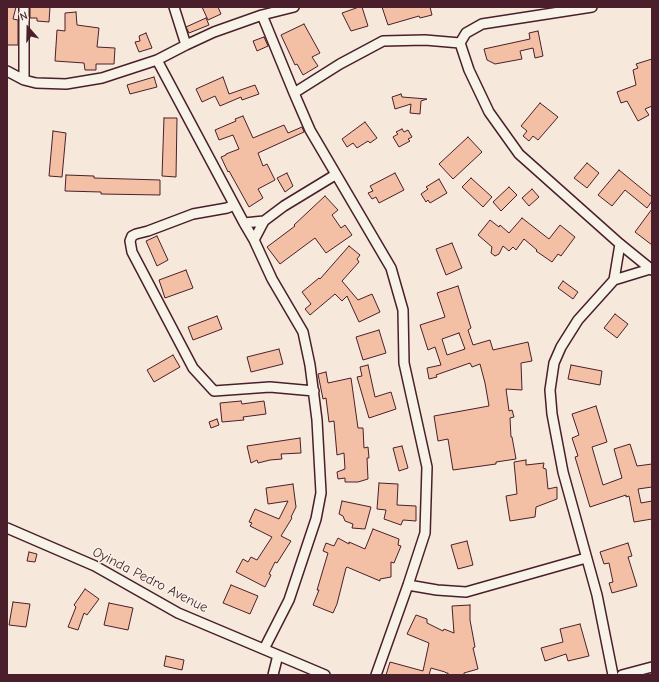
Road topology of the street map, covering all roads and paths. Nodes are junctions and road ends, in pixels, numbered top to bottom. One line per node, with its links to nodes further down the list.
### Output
1 (24, 7): 10 (street)
2 (174, 7): 7 (street)
3 (294, 7): 5 (street)
4 (592, 7): 6 (street)
5 (262, 15): 7 (street); 11 (street)
6 (460, 43): 11 (street); 17 (street)
7 (186, 45): 8 (street)
8 (157, 60): 10 (street); 13 (street)
9 (7, 71): 10 (street)
10 (24, 80)
11 (294, 93): 12 (street)
12 (335, 175): 14 (street); 23 (street)
13 (234, 205): 15 (street); 20 (street)
14 (264, 221): 15 (street); 16 (street)
15 (244, 223): 16 (street)
16 (254, 240): 20 (street)
17 (620, 244): 18 (street); 19 (street)
18 (651, 270): 19 (street)
19 (614, 280): 22 (street)
20 (314, 391): 24 (street)
21 (7, 528): 24 (street, Oyinda Pedro Avenue)
22 (586, 558): 23 (street); 30 (street)
23 (408, 585): 29 (street)
24 (264, 649): 25 (street, Oyinda Pedro Avenue)
25 (278, 655): 27 (street); 28 (street, Oyinda Pedro Avenue)
26 (652, 667): 31 (street)
27 (273, 675)
28 (325, 675)
29 (376, 675)
30 (613, 675)
31 (622, 675)

